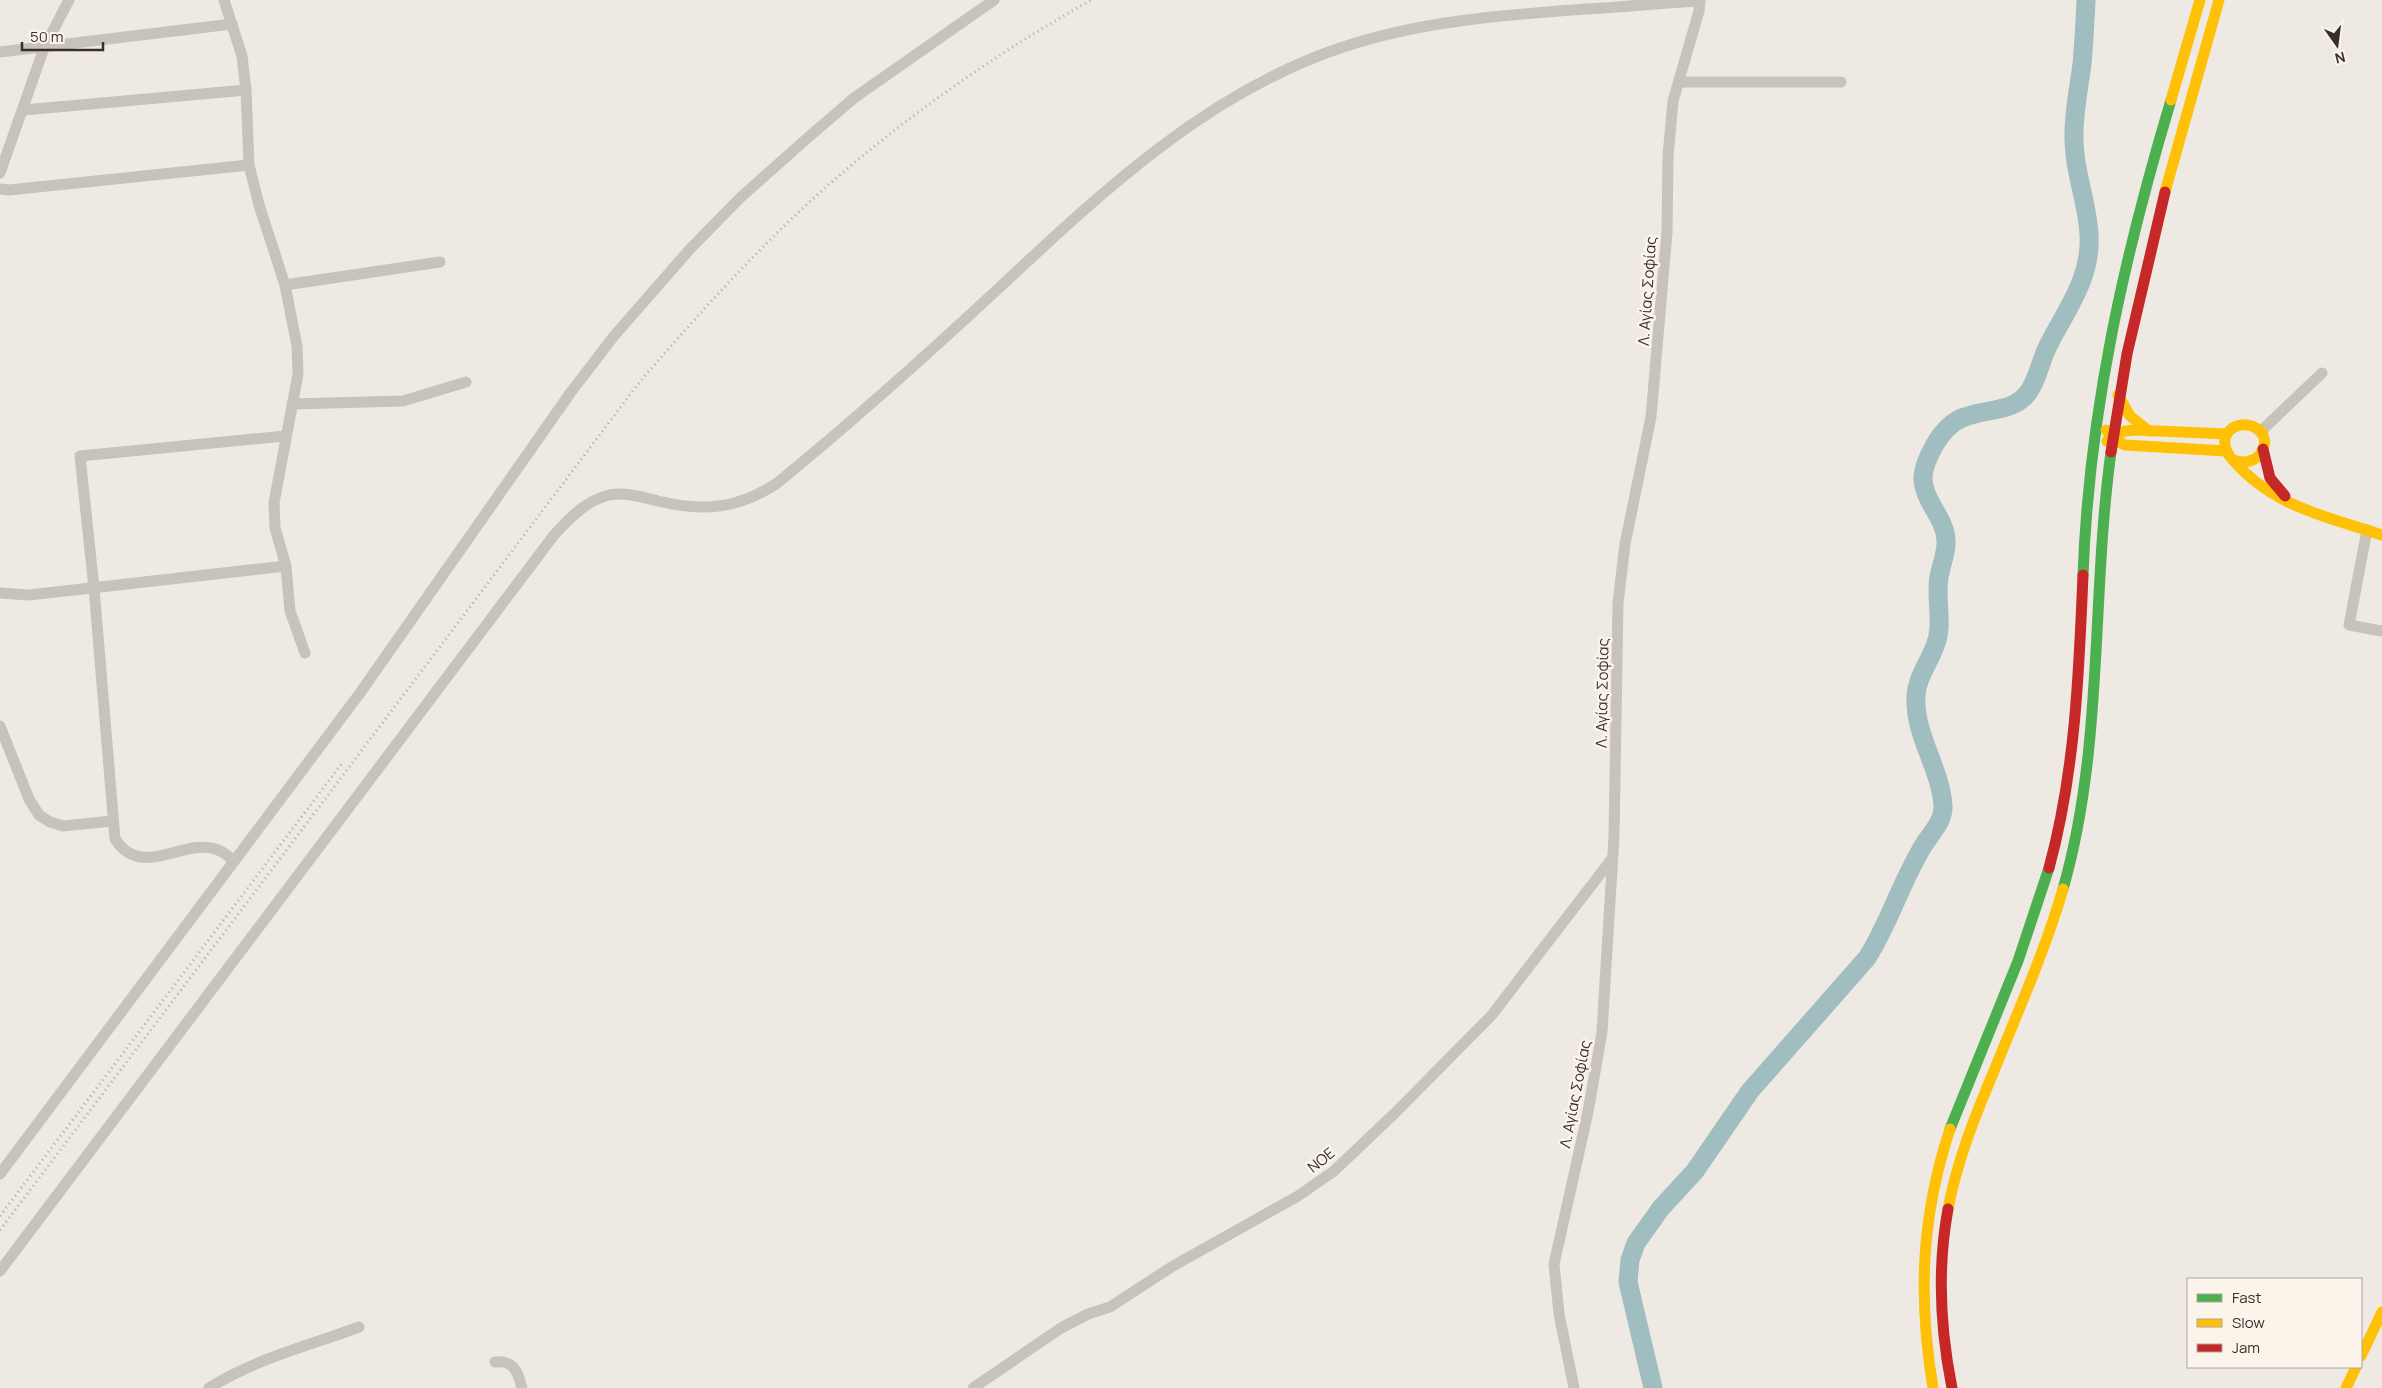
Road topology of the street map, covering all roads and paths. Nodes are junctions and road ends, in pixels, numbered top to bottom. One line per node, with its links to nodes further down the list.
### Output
1 (69, 0): 8 (street)
2 (224, 0): 7 (street)
3 (994, 0): 44 (street)
4 (1700, 0): 10 (street, Λ. Αγίας Σοφίας); 47 (street)
5 (2200, 0): 23 (street)
6 (2219, 0): 21 (street)
7 (232, 24): 8 (street); 12 (street)
8 (44, 48): 9 (street); 13 (street)
9 (0, 52)
10 (1679, 82): 11 (street); 45 (street, Λ. Αγίας Σοφίας)
11 (1841, 82)
12 (246, 90): 13 (street); 14 (street)
13 (24, 110): 15 (street)
14 (249, 165): 16 (street); 18 (street)
15 (0, 173)
16 (0, 189)
17 (440, 262): 18 (street)
18 (285, 285): 22 (street)
19 (2322, 373): 25 (street)
20 (466, 382): 22 (street)
21 (2118, 395): 24 (street); 28 (street)
22 (292, 404): 27 (street)
23 (2096, 419): 28 (street); 31 (street)
24 (2149, 431): 26 (street); 28 (street)
25 (2260, 432): 26 (street); 30 (street)
26 (2227, 434): 32 (street)
27 (285, 436): 37 (street); 38 (street)
28 (2113, 438): 29 (street); 31 (street); 33 (street)
29 (2148, 447): 32 (street); 33 (street)
30 (2263, 449): 32 (street); 34 (street)
31 (2092, 450): 57 (street)
32 (2229, 455): 34 (street)
33 (2108, 476): 58 (street)
34 (2304, 508): 35 (street)
35 (2366, 530): 36 (street); 40 (street)
36 (2382, 535)
37 (286, 566): 38 (street); 41 (street)
38 (94, 588): 39 (street); 43 (street)
39 (0, 593)
40 (2382, 631)
41 (305, 653)
42 (0, 726): 43 (street)
43 (112, 821): 44 (street)
44 (234, 860): 46 (street)
45 (1611, 860): 55 (street, NOE); 56 (street, Λ. Αγίας Σοφίας)
46 (0, 1174)
47 (0, 1271)
48 (2382, 1312): 50 (street)
49 (359, 1327): 53 (street)
50 (2362, 1354)
51 (496, 1362): 54 (street)
52 (2356, 1368): 59 (street)
53 (209, 1388)
54 (522, 1388)
55 (973, 1388)
56 (1574, 1388)
57 (1933, 1388)
58 (1952, 1388)
59 (2346, 1388)

